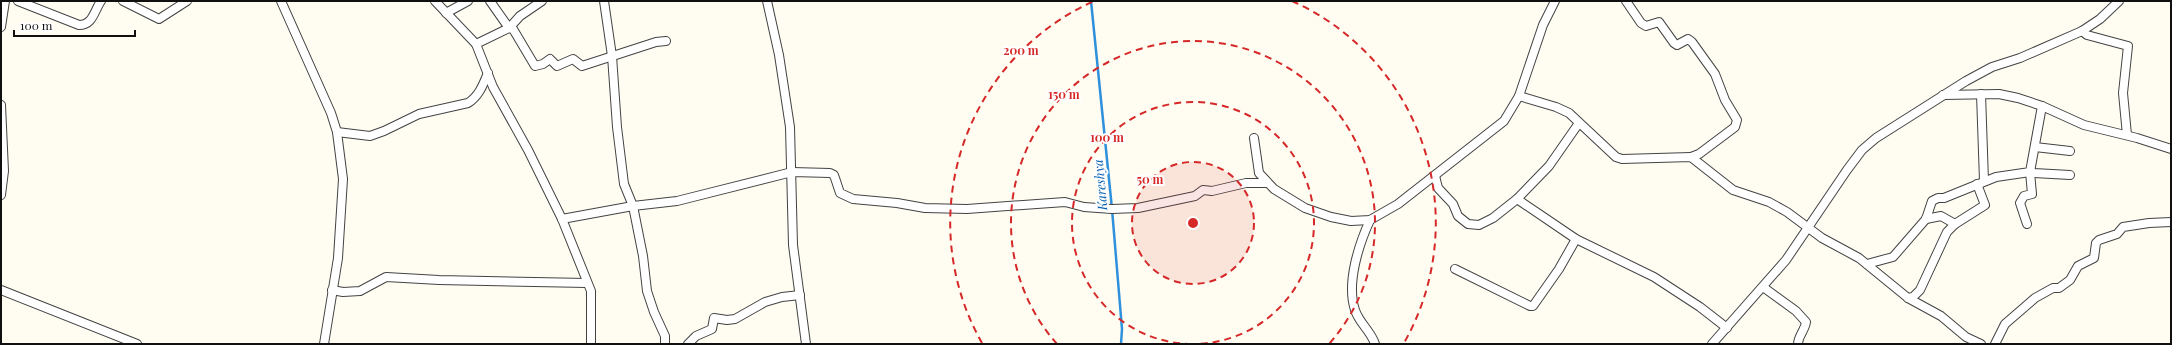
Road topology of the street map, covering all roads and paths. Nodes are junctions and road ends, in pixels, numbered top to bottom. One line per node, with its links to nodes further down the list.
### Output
1 (5, 1): 17 (street)
2 (18, 1): 3 (street)
3 (101, 1)
4 (123, 1): 5 (street)
5 (186, 1)
6 (281, 1): 30 (street)
7 (435, 1): 16 (street)
8 (468, 1): 16 (street)
9 (490, 1): 18 (street)
10 (542, 1): 18 (street)
11 (767, 1): 38 (street)
12 (1555, 1): 26 (street)
13 (1626, 1): 36 (street)
14 (2118, 1): 19 (street)
15 (607, 2): 22 (street)
16 (446, 14): 21 (street)
17 (1, 27)
18 (509, 28): 21 (street); 22 (street)
19 (2082, 31): 25 (street); 31 (street)
20 (666, 41): 22 (street)
21 (476, 44): 23 (street)
22 (612, 56): 45 (street)
23 (488, 73): 30 (street); 46 (street)
24 (1981, 94): 25 (street); 28 (street); 41 (street)
25 (1942, 95): 52 (street)
26 (1519, 96): 29 (street); 40 (street)
27 (1, 105): 43 (street)
28 (2042, 106): 31 (street); 33 (street)
29 (1579, 123): 36 (street); 44 (street)
30 (337, 132): 59 (street)
31 (2127, 135): 34 (street)
32 (1254, 138): 42 (street)
33 (2035, 147): 35 (street); 37 (street)
34 (2171, 149)
35 (2070, 151)
36 (1691, 157): 52 (street)
37 (2030, 171): 39 (street); 41 (street); 51 (street)
38 (792, 172): 42 (street); 45 (street); 60 (street)
39 (2070, 175)
40 (1436, 176): 44 (street); 48 (street)
41 (1981, 182): 47 (street); 50 (street)
42 (1267, 183): 48 (street)
43 (1, 195)
44 (1517, 199): 53 (street)
45 (633, 206): 46 (street); 66 (street)
46 (562, 219): 56 (street)
47 (1926, 219): 50 (street); 54 (street)
48 (1370, 220): 69 (street)
49 (2171, 222): 73 (street)
50 (1955, 224): 61 (street)
51 (2027, 224)
52 (1808, 228): 54 (street); 57 (street)
53 (1576, 239): 55 (street); 62 (street)
54 (1867, 264): 61 (street)
55 (1455, 269)
56 (587, 282): 59 (street); 65 (street)
57 (1763, 287): 62 (street); 71 (street)
58 (1, 290): 63 (street)
59 (332, 290): 64 (street)
60 (800, 295): 67 (street); 68 (street)
61 (1908, 298): 72 (street)
62 (1727, 328): 70 (street)
63 (137, 344)
64 (324, 344)
65 (591, 344)
66 (665, 344)
67 (688, 344)
68 (806, 344)
69 (1375, 344)
70 (1712, 344)
71 (1798, 344)
72 (1981, 344)
73 (1995, 344)

